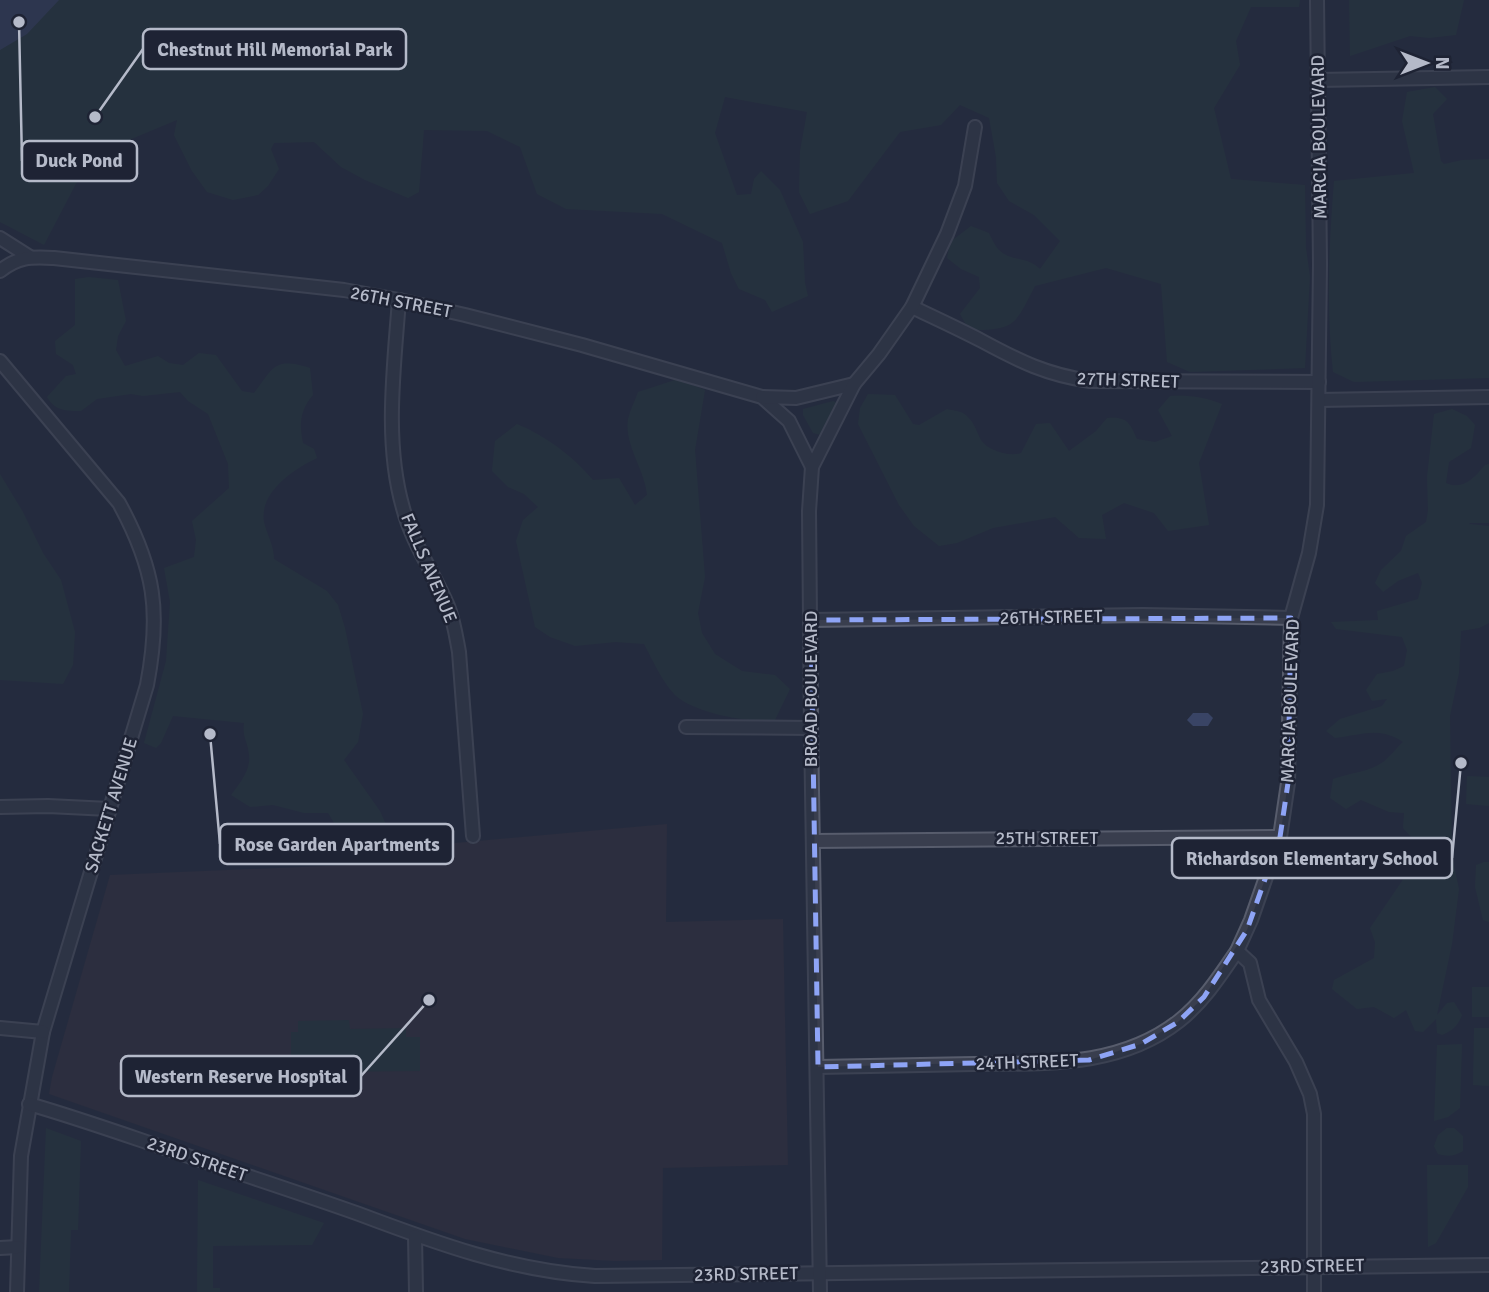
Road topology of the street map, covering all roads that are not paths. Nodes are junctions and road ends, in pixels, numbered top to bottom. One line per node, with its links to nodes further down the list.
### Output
1 (1317, 0): 3 (street, MARCIA BOULEVARD)
2 (1489, 78): 3 (street)
3 (1318, 80): 11 (street, MARCIA BOULEVARD)
4 (975, 127): 9 (street, BROAD BOULEVARD)
5 (0, 238): 6 (street, 26TH STREET)
6 (30, 257): 7 (street); 8 (street, 26TH STREET)
7 (0, 271)
8 (399, 300): 13 (street, 26TH STREET); 23 (street, FALLS AVENUE)
9 (912, 307): 11 (street, 27TH STREET); 12 (street, BROAD BOULEVARD)
10 (0, 361): 22 (street, SACKETT AVENUE)
11 (1319, 382): 15 (street, MARCIA BOULEVARD)
12 (854, 384): 13 (street, 26TH STREET); 16 (street, BROAD BOULEVARD)
13 (762, 397): 16 (street, 26TH STREET)
14 (1489, 397): 15 (street)
15 (1319, 400): 17 (street, MARCIA BOULEVARD)
16 (812, 467): 18 (street, BROAD BOULEVARD)
17 (1291, 618): 18 (street, 26TH STREET); 24 (street, MARCIA BOULEVARD)
18 (811, 620): 20 (street, BROAD BOULEVARD)
19 (687, 727): 20 (street)
20 (811, 728): 25 (street, BROAD BOULEVARD)
21 (0, 807): 22 (street)
22 (109, 809): 28 (street, SACKETT AVENUE)
23 (473, 836)
24 (1280, 837): 25 (street, 25TH STREET); 26 (street, MARCIA BOULEVARD)
25 (813, 841): 29 (street, BROAD BOULEVARD)
26 (1237, 951): 29 (street, 24TH STREET); 35 (street)
27 (0, 1028): 28 (street)
28 (43, 1032): 30 (street, SACKETT AVENUE)
29 (818, 1067): 36 (street, BROAD BOULEVARD)
30 (29, 1104): 31 (street, 23RD STREET); 32 (street, SACKETT AVENUE)
31 (415, 1236): 36 (street, 23RD STREET); 38 (street)
32 (18, 1247): 33 (street); 37 (street, SACKETT AVENUE)
33 (0, 1248)
34 (1489, 1265): 35 (street, 23RD STREET)
35 (1314, 1267): 36 (street, 23RD STREET); 40 (street)
36 (820, 1273): 39 (street, BROAD BOULEVARD)
37 (17, 1292)
38 (415, 1292)
39 (820, 1292)
40 (1314, 1292)

